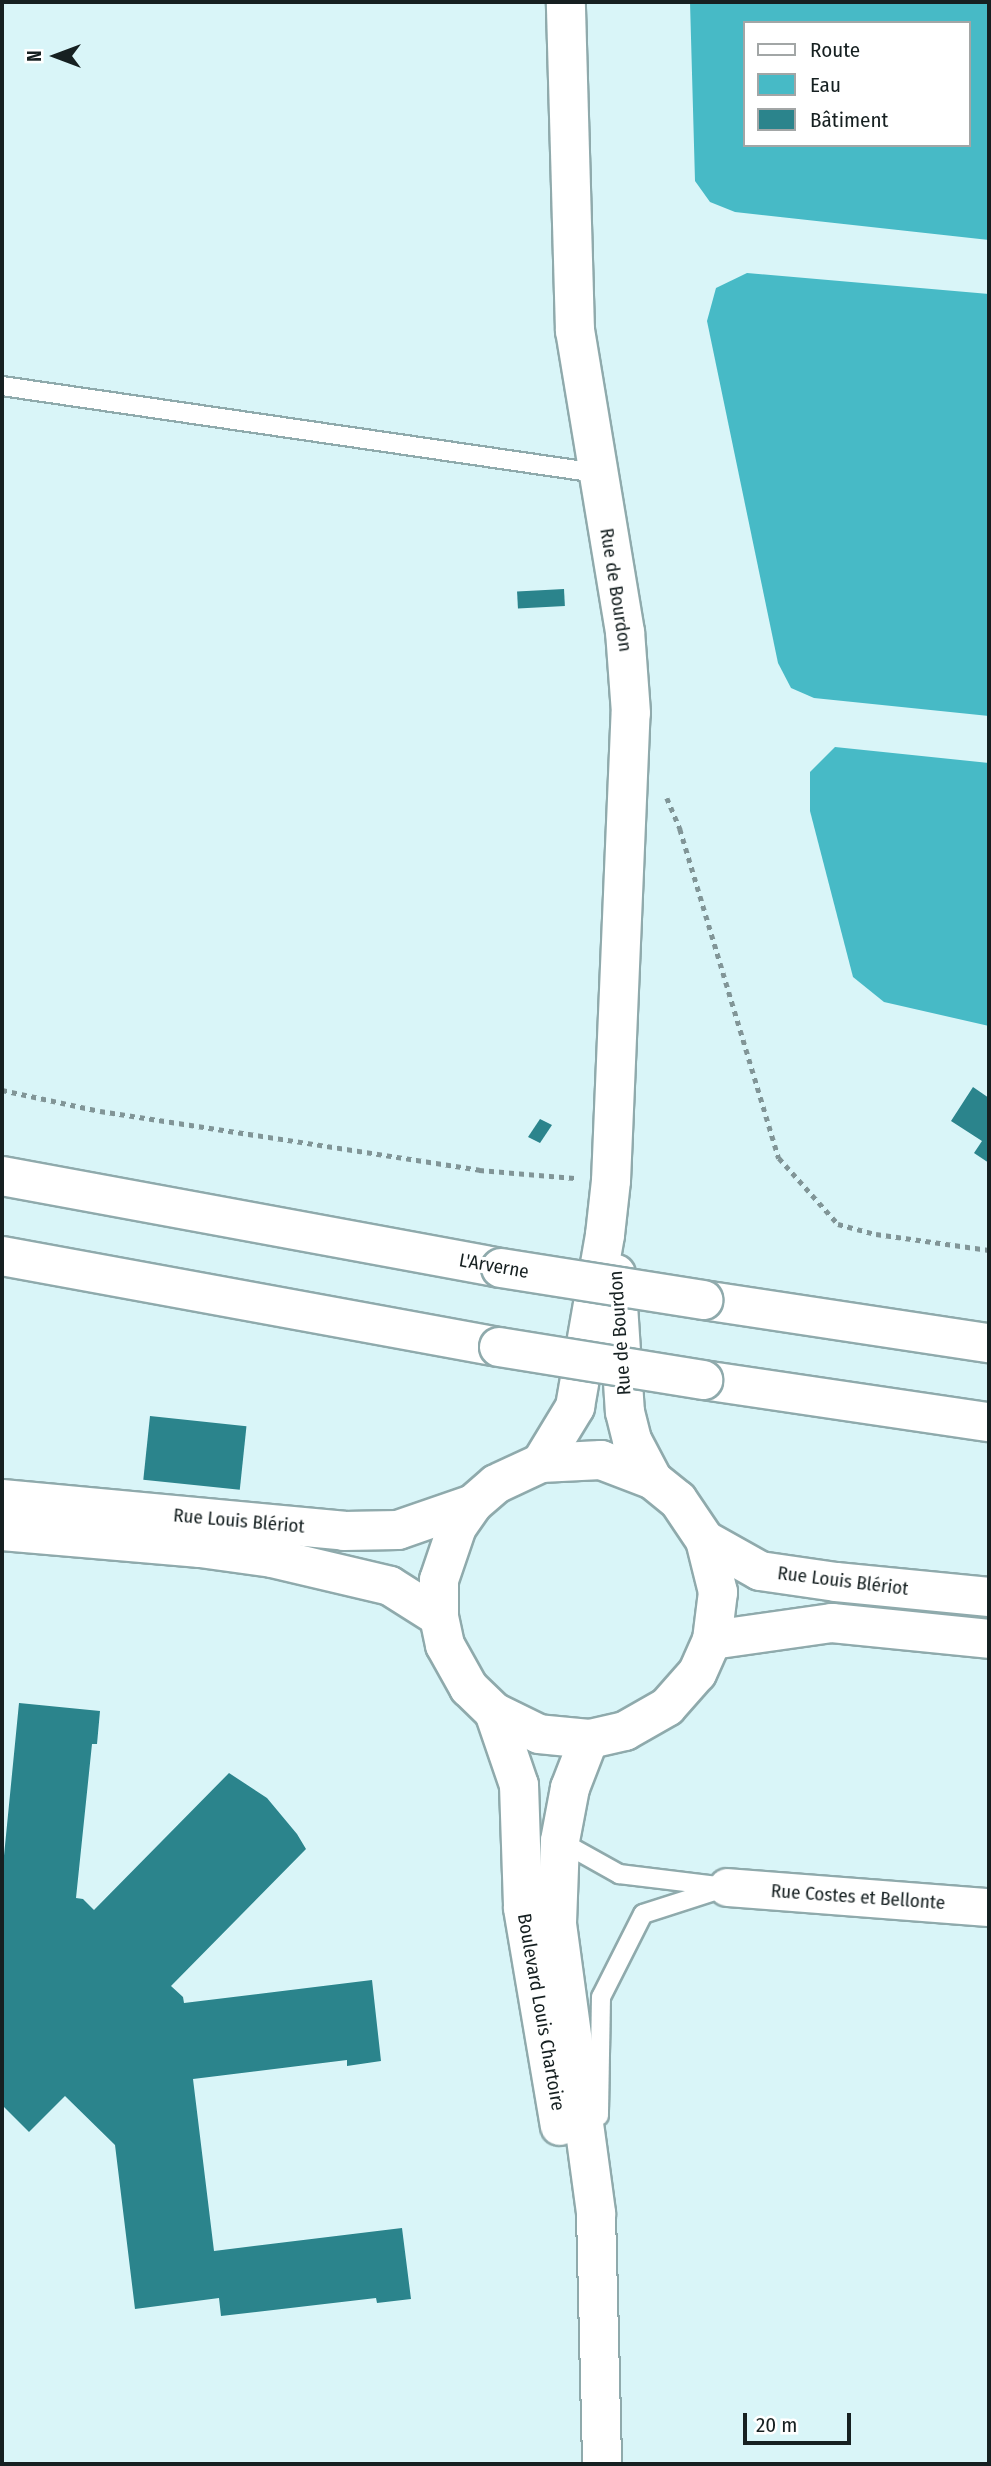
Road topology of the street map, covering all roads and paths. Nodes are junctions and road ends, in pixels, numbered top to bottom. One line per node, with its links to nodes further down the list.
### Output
1 (566, 2): 3 (main road, Rue de Bourdon)
2 (2, 386): 3 (lane)
3 (597, 473): 7 (main road, Rue de Bourdon)
4 (663, 790): 8 (path)
5 (2, 1090): 7 (path)
6 (2, 1176): 10 (main road, L'Arverne, bridge)
7 (611, 1181): 12 (main road, Rue de Bourdon); 13 (main road, Rue de Bourdon)
8 (989, 1250)
9 (2, 1256): 11 (main road, bridge)
10 (989, 1343)
11 (989, 1422)
12 (541, 1463): 13 (main road); 15 (main road)
13 (653, 1480): 17 (main road)
14 (2, 1499): 15 (main road, Rue Louis Blériot)
15 (473, 1504): 19 (main road)
16 (2, 1531): 19 (main road, Rue Louis Blériot)
17 (705, 1540): 18 (main road, Rue Louis Blériot); 21 (main road)
18 (989, 1597)
19 (439, 1618): 22 (main road)
20 (989, 1639): 21 (main road)
21 (712, 1640): 23 (main road)
22 (494, 1712): 23 (main road); 28 (main road, Boulevard Louis Chartoire)
23 (589, 1739): 24 (main road, Boulevard Louis Chartoire)
24 (560, 1840): 25 (lane); 27 (main road, Boulevard Louis Chartoire)
25 (727, 1887): 26 (street, Rue Costes et Bellonte); 27 (lane)
26 (989, 1907)
27 (596, 2214): 28 (main road, Boulevard Louis Chartoire)
28 (596, 2313): 29 (main road, Boulevard Louis Chartoire)
29 (602, 2464)

